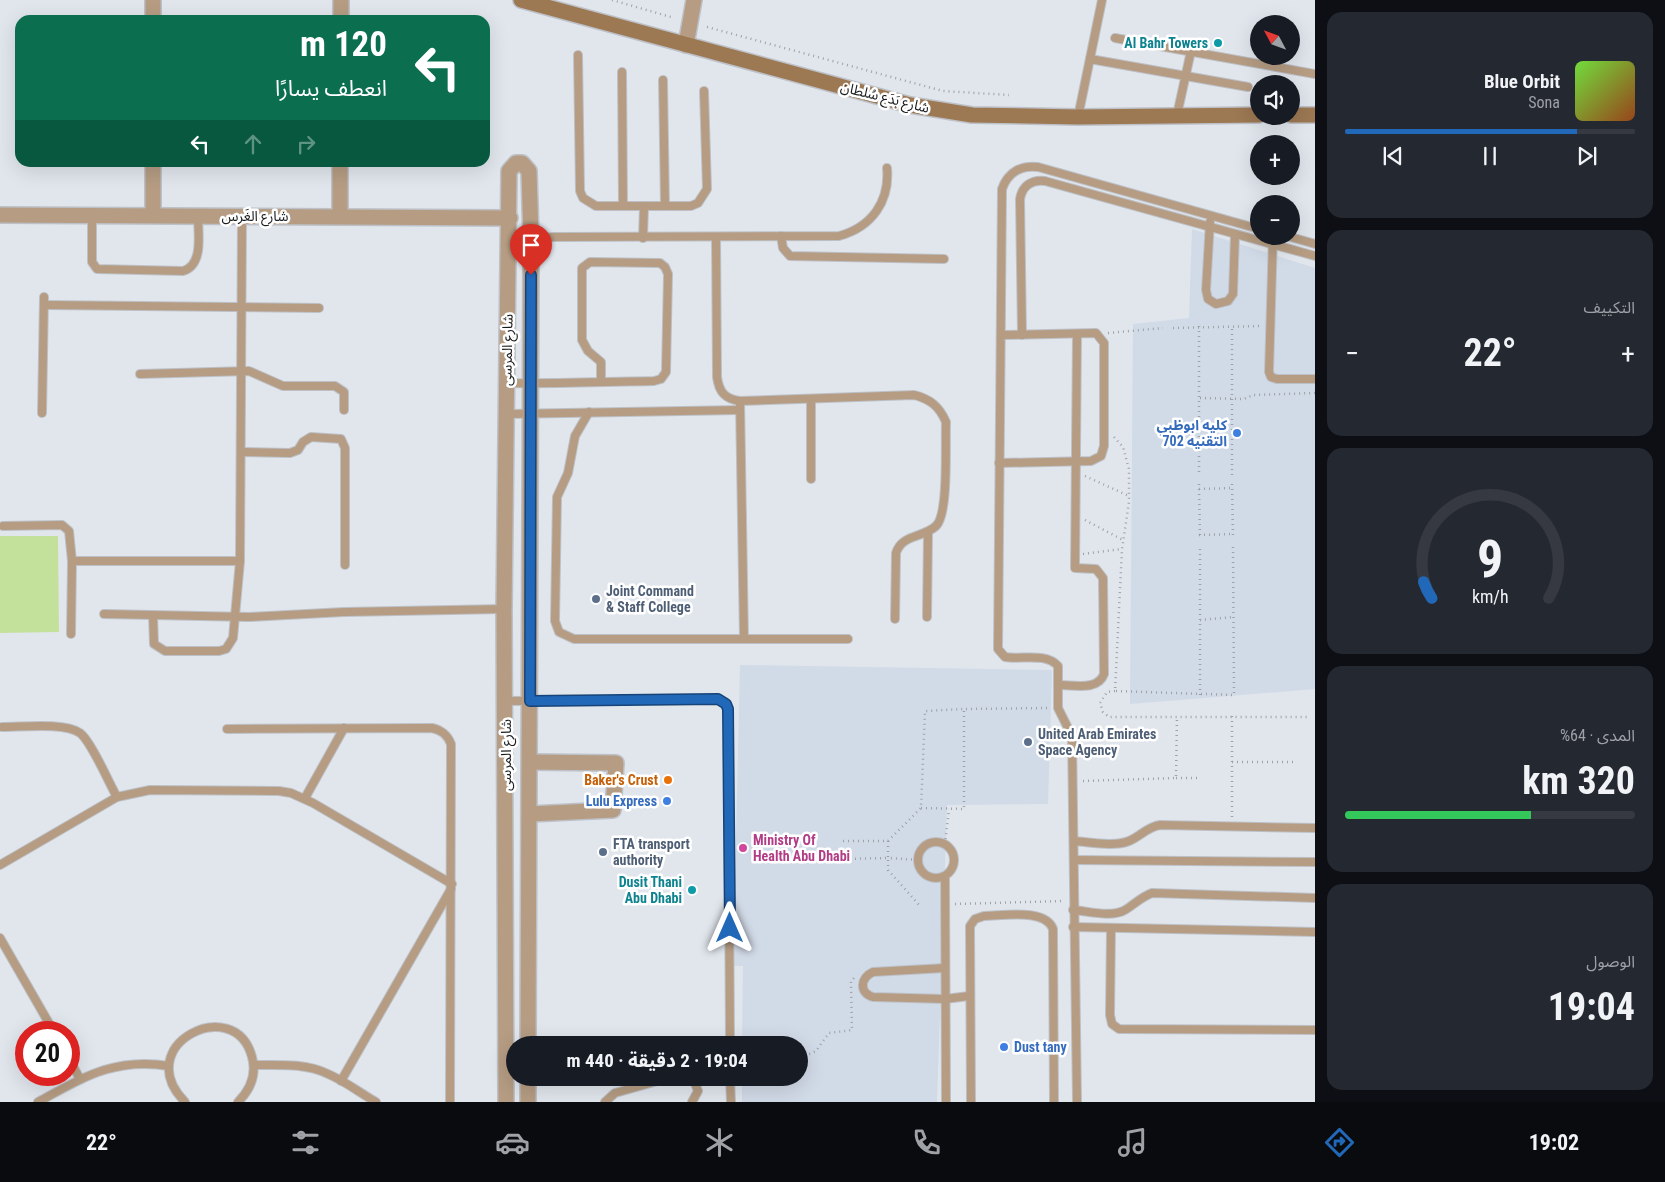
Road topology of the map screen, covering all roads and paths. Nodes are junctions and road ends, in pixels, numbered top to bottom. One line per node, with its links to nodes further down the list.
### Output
1 (152, 0): 7 (street)
2 (341, 0): 8 (street)
3 (521, 0): 12 (street, شارع بَدَع سُلطان)
4 (612, 0): 9 (path)
5 (694, 0): 12 (street)
6 (1102, 0): 15 (lane)
7 (153, 15)
8 (340, 15)
9 (671, 17)
10 (707, 27): 22 (path)
11 (1116, 38): 13 (lane)
12 (686, 45): 27 (street, شارع بَدَع سُلطان)
13 (1191, 51): 17 (lane); 18 (lane)
14 (578, 55): 33 (lane)
15 (1090, 59): 18 (lane); 27 (lane)
16 (622, 72): 33 (lane)
17 (1315, 74)
18 (1186, 75): 20 (lane); 23 (lane)
19 (663, 80): 35 (lane)
20 (1248, 87)
21 (704, 91): 35 (lane)
22 (1009, 95)
23 (1177, 115): 24 (street, شارع بَدَع سُلطان); 27 (street, شارع بَدَع سُلطان)
24 (1250, 115)
25 (1300, 115): 26 (street)
26 (1315, 115)
27 (1078, 117)
28 (153, 167): 38 (street)
29 (340, 167): 42 (street)
30 (887, 168): 47 (lane)
31 (1110, 187): 32 (lane); 39 (lane); 67 (lane)
32 (1108, 198): 44 (lane); 68 (lane)
33 (623, 206): 34 (lane)
34 (644, 206): 35 (lane); 50 (lane)
35 (665, 206)
36 (0, 214): 37 (street, شارع الغَرس)
37 (92, 215): 38 (street, شارع الغَرس); 40 (lane)
38 (154, 215): 40 (street, شارع الغَرس)
39 (1211, 215): 44 (lane); 45 (lane)
40 (198, 216): 41 (street, شارع الغَرس)
41 (242, 216): 42 (street, شارع الغَرس); 58 (lane)
42 (340, 216): 43 (street, شارع الغَرس)
43 (510, 218): 51 (street, شارع المرسى); 73 (street, شارع المرسى)
44 (1209, 225): 46 (lane); 46 (lane)
45 (1250, 226)
46 (1235, 234): 48 (lane)
47 (781, 236): 49 (lane); 57 (lane)
48 (1250, 236)
49 (716, 237): 50 (lane); 79 (lane)
50 (643, 238): 51 (lane)
51 (531, 239): 74 (street, شارع المرسى)
52 (1300, 240): 53 (lane)
53 (1315, 244)
54 (1272, 245): 62 (lane)
55 (1285, 245): 56 (lane)
56 (1315, 256)
57 (944, 259)
58 (241, 307): 59 (lane); 69 (lane); 83 (lane)
59 (319, 308)
60 (1199, 326): 61 (path); 64 (path); 76 (path)
61 (1232, 326): 62 (path); 78 (path)
62 (1270, 326): 71 (lane)
63 (1163, 328): 66 (path)
64 (1173, 328)
65 (1077, 334): 66 (lane); 68 (lane); 88 (lane)
66 (1096, 334): 86 (lane)
67 (1001, 335): 68 (lane); 89 (lane)
68 (1022, 335)
69 (241, 371): 70 (lane); 80 (lane); 87 (lane)
70 (140, 374)
71 (1315, 379)
72 (602, 382): 72 (lane); 74 (lane)
73 (506, 383): 74 (lane); 84 (street, شارع المرسى)
74 (530, 384): 85 (street, شارع المرسى)
75 (1315, 393): 78 (path)
76 (1199, 398): 78 (path); 91 (path)
77 (811, 399): 79 (lane); 93 (lane); 101 (lane)
78 (1232, 399): 92 (path)
79 (740, 400): 81 (lane)
80 (344, 410)
81 (740, 410): 82 (lane); 121 (lane)
82 (589, 412): 85 (lane); 121 (lane)
83 (42, 413)
84 (506, 414): 85 (lane); 103 (street, شارع المرسى)
85 (530, 414): 111 (street, شارع المرسى)
86 (1104, 427): 88 (lane); 98 (path)
87 (241, 452): 108 (lane); 110 (lane)
88 (1076, 461): 89 (lane); 90 (lane)
89 (999, 463): 123 (lane)
90 (1076, 471): 98 (path); 99 (lane)
91 (1199, 475)
92 (1232, 475)
93 (811, 479)
94 (1199, 484): 97 (path)
95 (1232, 484): 96 (path)
96 (1233, 488): 97 (path); 97 (path)
97 (1199, 489)
98 (1129, 496): 102 (path)
99 (1075, 514): 102 (path); 107 (lane)
100 (3, 526): 109 (lane)
101 (928, 532): 116 (lane); 118 (lane)
102 (1123, 540): 106 (path)
103 (505, 543): 111 (street); 112 (street, شارع المرسى)
104 (1200, 546): 119 (path)
105 (1234, 546): 117 (path)
106 (1122, 548): 107 (path); 124 (path)
107 (1075, 555): 123 (lane)
108 (240, 560): 109 (lane); 115 (lane)
109 (72, 561): 120 (lane)
110 (345, 564)
111 (530, 605): 127 (street, شارع المرسى)
112 (504, 609): 115 (lane); 126 (street, شارع المرسى)
113 (104, 614): 114 (lane)
114 (153, 615): 115 (lane); 115 (lane)
115 (236, 617)
116 (927, 617)
117 (1233, 617): 119 (path); 125 (path)
118 (895, 619)
119 (1200, 620): 125 (path)
120 (72, 634)
121 (744, 639): 122 (lane)
122 (848, 639)
123 (1059, 685): 128 (lane)
124 (1115, 691): 125 (path); 130 (path)
125 (1200, 695)
126 (506, 701): 127 (lane); 162 (street, شارع المرسى)
127 (530, 701): 136 (street, شارع المرسى); 181 (lane)
128 (1058, 708): 129 (path); 141 (lane)
129 (964, 709): 144 (path); 145 (path)
130 (1177, 716): 131 (path); 139 (path)
131 (1232, 716): 132 (path); 137 (path)
132 (1307, 717)
133 (2, 727): 142 (lane)
134 (344, 728): 135 (lane); 143 (lane); 160 (lane)
135 (227, 729)
136 (530, 762): 146 (street, شارع المرسى); 146 (street)
137 (1232, 762): 138 (path); 147 (path)
138 (1296, 762)
139 (1176, 778): 140 (path); 141 (path)
140 (1198, 778)
141 (1073, 782): 151 (lane)
142 (117, 797): 143 (lane); 158 (lane)
143 (306, 798): 160 (lane)
144 (920, 808): 145 (path); 150 (path)
145 (949, 809): 152 (path)
146 (530, 814): 164 (street, شارع المرسى)
147 (1232, 826): 148 (lane); 151 (lane)
148 (1315, 828)
149 (843, 841): 150 (path)
150 (888, 841): 153 (path)
151 (1074, 841): 156 (lane)
152 (945, 844): 155 (lane); 159 (lane)
153 (888, 858): 154 (path); 155 (path); 166 (path)
154 (840, 859)
155 (918, 860): 159 (lane)
156 (1074, 860): 157 (lane); 163 (lane)
157 (1315, 862)
158 (0, 865)
159 (944, 876): 165 (lane)
160 (452, 886): 186 (lane); 196 (lane)
161 (1315, 898): 167 (lane)
162 (506, 901): 164 (street); 174 (street, شارع المرسى)
163 (1073, 901): 165 (path); 167 (lane)
164 (529, 902): 175 (street, شارع المرسى)
165 (945, 904): 172 (lane)
166 (920, 906)
167 (1073, 910): 168 (lane)
168 (1073, 927): 169 (lane); 205 (lane)
169 (1112, 928): 170 (lane); 179 (lane)
170 (1315, 932)
171 (0, 938): 178 (lane)
172 (945, 968): 173 (lane); 177 (lane)
173 (873, 972): 177 (lane); 182 (path)
174 (506, 973): 175 (street); 197 (street, شارع المرسى)
175 (527, 974): 180 (street, شارع المرسى)
176 (969, 996): 177 (lane); 203 (lane); 204 (lane)
177 (945, 998): 202 (lane)
178 (48, 1021)
179 (1315, 1030)
180 (528, 1036)
181 (730, 1036)
182 (808, 1054)
183 (254, 1065): 184 (lane); 186 (lane); 194 (lane)
184 (169, 1066): 185 (lane); 193 (lane)
185 (80, 1079)
186 (341, 1081): 195 (lane)
187 (67, 1086): 192 (lane)
188 (528, 1086): 198 (street)
189 (639, 1086): 199 (lane)
190 (696, 1086): 200 (lane)
191 (730, 1086): 201 (lane)
192 (38, 1102)
193 (185, 1102)
194 (238, 1102)
195 (376, 1102)
196 (450, 1102)
197 (506, 1102)
198 (528, 1102)
199 (605, 1102)
200 (692, 1102)
201 (731, 1102)
202 (946, 1102)
203 (971, 1102)
204 (1054, 1102)
205 (1077, 1102)

